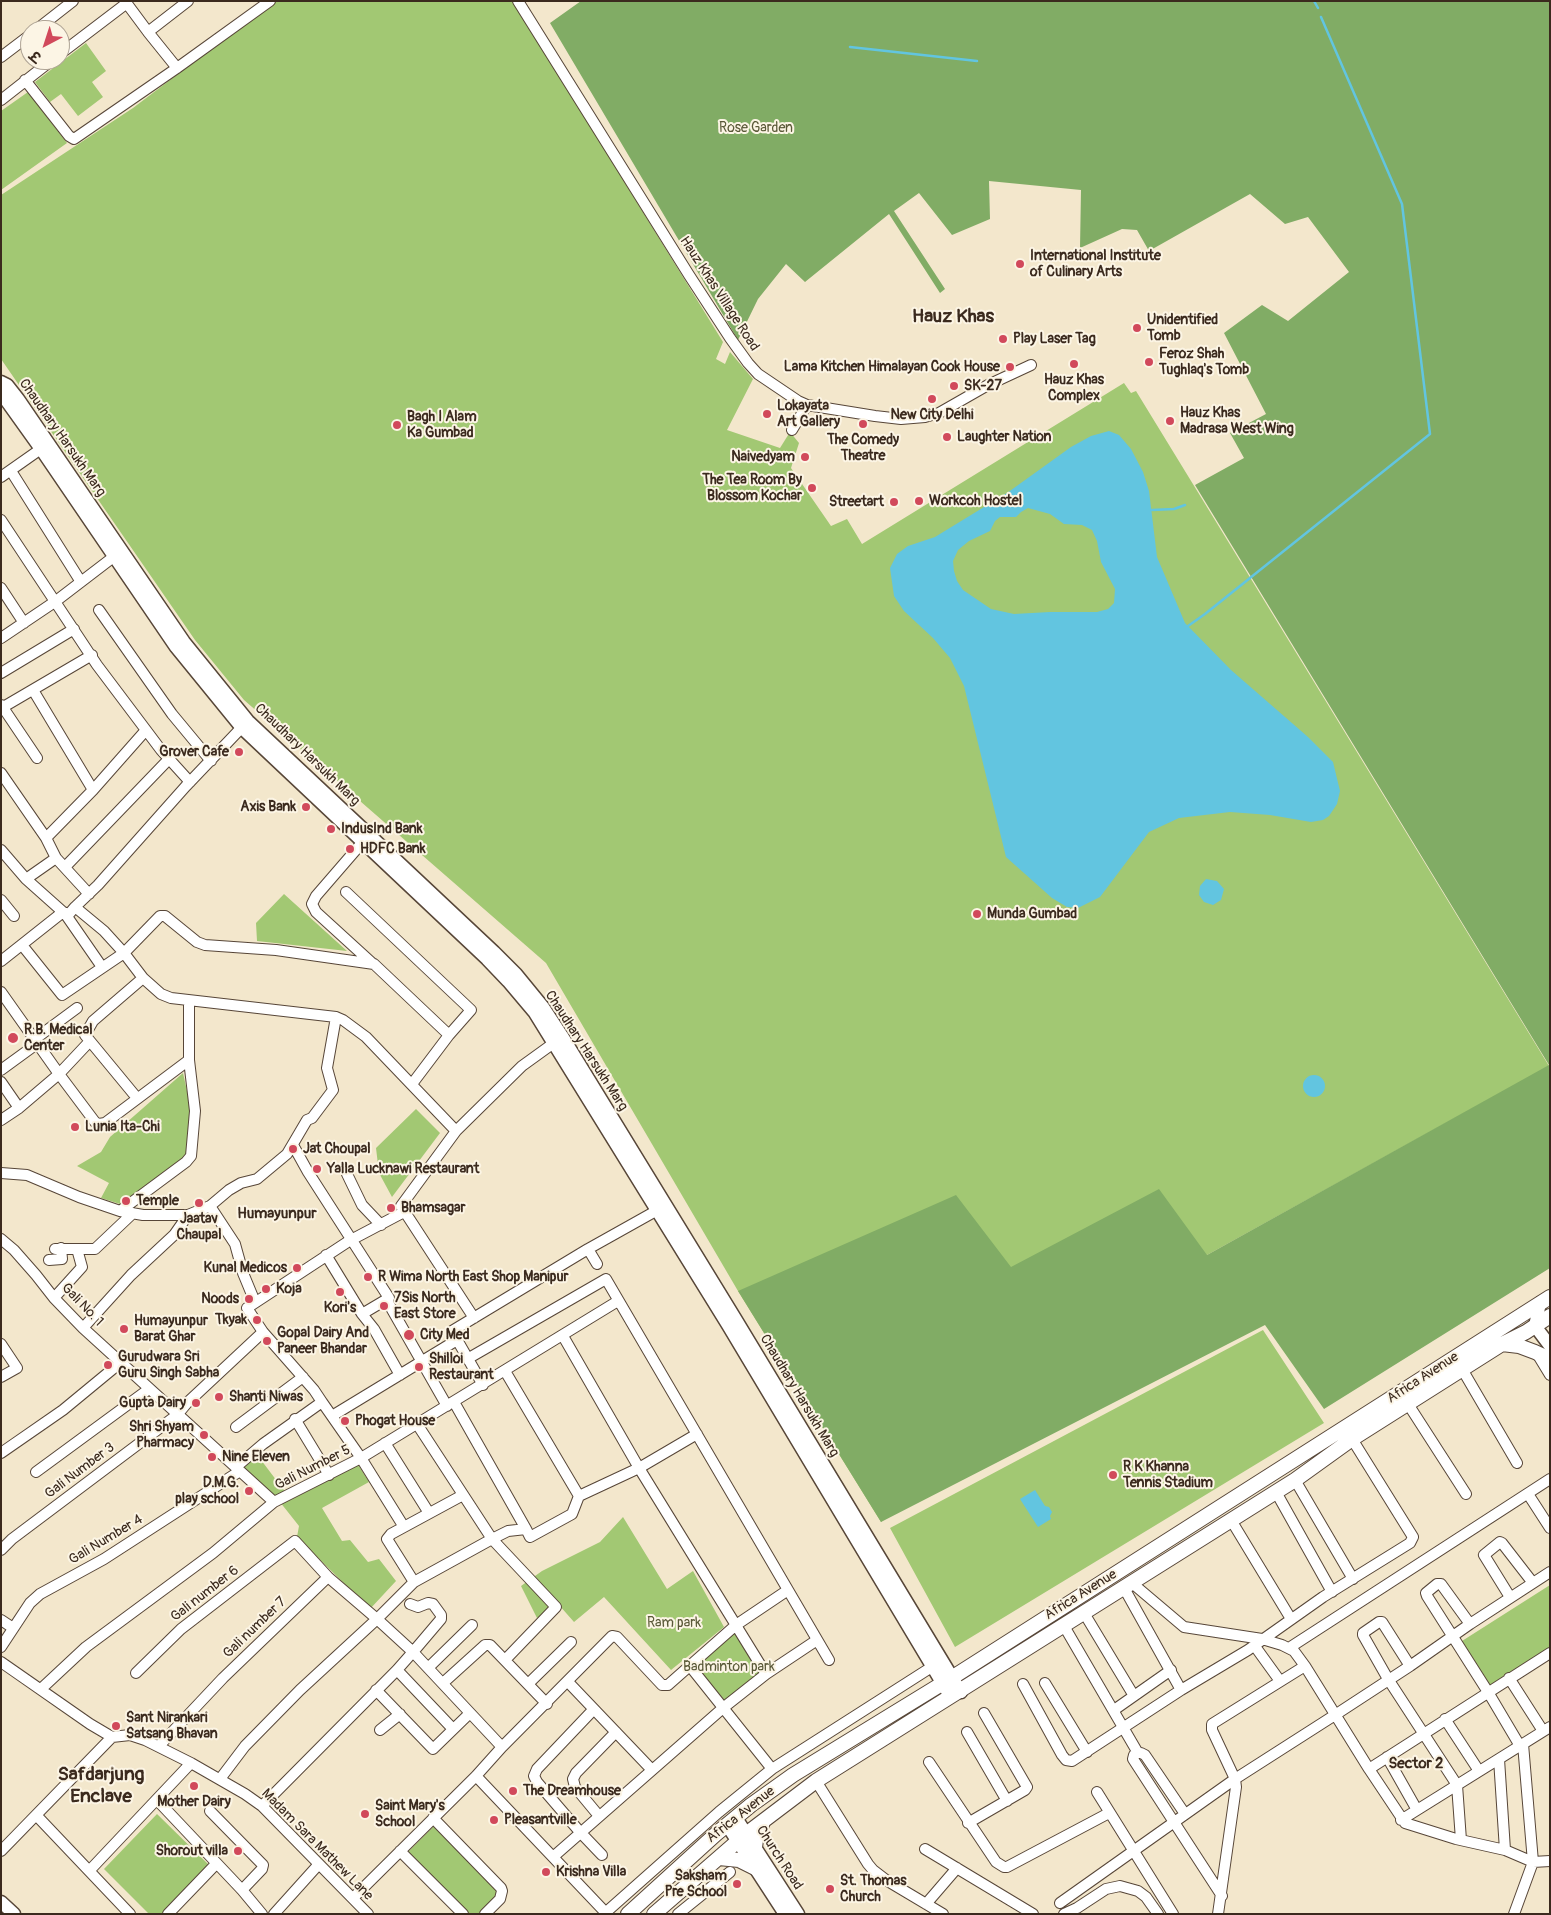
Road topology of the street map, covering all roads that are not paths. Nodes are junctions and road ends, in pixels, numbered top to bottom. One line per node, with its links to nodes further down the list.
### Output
1 (73, 1): 6 (street)
2 (188, 1): 7 (street)
3 (270, 1): 11 (street)
4 (518, 1): 18 (street, Hauz Khas Village Road)
5 (126, 2): 7 (street); 9 (street)
6 (49, 20)
7 (148, 32): 11 (street)
8 (20, 43): 10 (street)
9 (70, 46)
10 (1, 57)
11 (177, 68): 13 (street)
12 (38, 70): 13 (street)
13 (25, 80): 14 (street)
14 (1, 100)
15 (1031, 365): 18 (street, Hauz Khas Village Road)
16 (1, 382): 20 (street, Chaudhary Harsukh Marg)
17 (1, 393): 20 (street, Chaudhary Harsukh Marg)
18 (807, 405): 19 (street)
19 (792, 430)
20 (45, 446): 21 (street); 24 (street, Chaudhary Harsukh Marg)
21 (10, 471): 22 (street); 25 (street)
22 (1, 477)
23 (1, 520): 27 (street)
24 (119, 553): 25 (street); 36 (street, Chaudhary Harsukh Marg)
25 (82, 582): 27 (street)
26 (1, 588): 29 (street)
27 (56, 601): 29 (street); 30 (street)
28 (99, 610): 40 (street)
29 (24, 623): 31 (street)
30 (74, 629): 32 (street); 33 (street)
31 (1, 638)
32 (92, 655): 34 (street); 37 (street)
33 (1, 673)
34 (33, 690): 35 (street); 43 (street)
35 (2, 706): 38 (street)
36 (245, 724): 40 (street); 45 (street, Chaudhary Harsukh Marg)
37 (146, 730): 39 (street); 43 (street)
38 (37, 758)
39 (169, 759): 42 (street); 48 (street)
40 (211, 761): 42 (street)
41 (1, 773): 44 (street)
42 (190, 782): 51 (street)
43 (93, 790): 44 (street)
44 (46, 838): 47 (street)
45 (366, 838): 59 (street); 67 (street, Chaudhary Harsukh Marg)
46 (2, 852): 49 (street)
47 (56, 858): 48 (street); 49 (street)
48 (65, 867): 51 (street)
49 (26, 879): 54 (street)
50 (346, 892): 66 (street)
51 (89, 894): 53 (street)
52 (1, 900): 55 (street)
53 (75, 907): 54 (street); 57 (street)
54 (65, 914): 56 (street); 60 (street)
55 (14, 916)
56 (22, 945): 58 (street); 60 (street)
57 (124, 953): 59 (street); 60 (street); 61 (street)
58 (1, 961)
59 (374, 964): 66 (street)
60 (102, 967)
61 (142, 978): 63 (street); 69 (street)
62 (1, 992): 68 (street)
63 (189, 1002): 65 (street); 70 (street)
64 (77, 1008): 68 (street)
65 (336, 1017): 74 (street); 79 (street)
66 (449, 1035): 74 (street)
67 (558, 1039): 78 (street); 83 (street, Chaudhary Harsukh Marg)
68 (36, 1041): 71 (street); 72 (street)
69 (90, 1041): 72 (street); 75 (street)
70 (189, 1060): 75 (street); 84 (street)
71 (1, 1070)
72 (60, 1074): 75 (street); 76 (street)
73 (1, 1082): 76 (street)
74 (412, 1084): 78 (street)
75 (136, 1098)
76 (19, 1108): 77 (street)
77 (1, 1120)
78 (456, 1131): 85 (street)
79 (293, 1145): 82 (street); 90 (street)
80 (1, 1173): 84 (street)
81 (347, 1174): 88 (street)
82 (210, 1206): 87 (street); 100 (street)
83 (662, 1208): 92 (street); 190 (street, Chaudhary Harsukh Marg)
84 (120, 1211): 86 (street)
85 (404, 1212): 88 (street); 102 (street)
86 (133, 1213): 87 (street); 91 (street)
87 (188, 1215): 105 (street)
88 (381, 1226): 90 (street)
89 (1, 1239): 96 (street, Gali No. 1)
90 (351, 1240): 93 (street); 97 (street)
91 (77, 1249): 94 (street); 96 (street)
92 (588, 1249): 95 (street); 102 (street)
93 (326, 1255): 100 (street); 101 (street)
94 (49, 1260)
95 (597, 1264)
96 (54, 1298): 105 (street, Gali No. 1)
97 (386, 1299): 101 (street); 115 (street)
98 (1545, 1300): 103 (street); 104 (street); 201 (main road, Africa Avenue)
99 (618, 1301): 107 (street, Gali Number 5); 113 (street); 133 (street)
100 (255, 1302): 106 (street)
101 (362, 1314): 119 (street)
102 (474, 1318): 108 (street)
103 (1549, 1318): 104 (main road, Africa Avenue)
104 (1535, 1326): 110 (main road, Africa Avenue); 111 (street)
105 (83, 1328): 116 (street, Gali No. 1)
106 (263, 1332): 121 (street); 128 (street, Gali Number 3)
107 (563, 1336): 118 (street, Gali Number 5); 139 (street)
108 (457, 1340): 113 (street); 115 (street)
109 (1, 1344): 122 (street)
110 (1502, 1344): 112 (main road); 117 (main road, Africa Avenue)
111 (1550, 1346)
112 (1536, 1352): 114 (main road); 120 (street)
113 (469, 1358): 123 (street)
114 (1550, 1359)
115 (422, 1362): 119 (street); 126 (street)
116 (120, 1363): 124 (street, Gali No. 1); 136 (street)
117 (1462, 1369): 127 (main road, Africa Avenue); 138 (street)
118 (505, 1371): 123 (street, Gali Number 5); 149 (street)
119 (400, 1375): 129 (street)
120 (1550, 1375)
121 (303, 1377): 125 (street); 132 (street)
122 (1, 1378)
123 (483, 1384): 126 (street, Gali Number 5)
124 (149, 1389): 128 (street, Gali No. 1); 141 (street)
125 (322, 1402): 129 (street); 130 (street, Gali Number 4)
126 (450, 1404): 131 (street, Gali Number 5); 156 (street)
127 (1408, 1404): 134 (main road, Africa Avenue); 146 (street)
128 (177, 1415): 140 (street, Gali No. 1); 158 (street, Gali Number 3)
129 (332, 1416): 137 (street)
130 (296, 1419): 140 (street, Gali Number 4); 142 (street)
131 (417, 1424): 135 (street, Gali Number 5); 148 (street)
132 (236, 1427)
133 (697, 1434): 139 (street); 165 (street)
134 (1352, 1440): 143 (main road, Africa Avenue); 161 (street)
135 (385, 1443): 137 (street, Gali Number 5); 151 (street)
136 (1, 1453)
137 (361, 1458): 142 (street, Gali Number 5); 154 (street)
138 (1517, 1463)
139 (639, 1468): 149 (street); 173 (street)
140 (238, 1469): 150 (street, Gali No. 1); 177 (street, Gali Number 4)
141 (36, 1472)
142 (330, 1475): 150 (street, Gali Number 5)
143 (1295, 1480): 145 (main road, Africa Avenue); 161 (street)
144 (1550, 1480): 147 (street)
145 (1276, 1492): 153 (main road, Africa Avenue); 166 (street)
146 (1466, 1494)
147 (1528, 1494): 152 (street); 183 (street)
148 (463, 1495): 151 (street); 157 (street)
149 (579, 1496): 156 (street)
150 (274, 1502): 208 (street, Gali Number 5)
151 (429, 1513): 154 (street)
152 (1546, 1514): 155 (street)
153 (1231, 1520): 164 (main road, Africa Avenue); 171 (street)
154 (404, 1526): 162 (street)
155 (1550, 1528)
156 (526, 1530): 157 (street)
157 (492, 1538): 162 (street); 187 (street)
158 (1, 1550)
159 (1550, 1572): 163 (street)
160 (328, 1577): 170 (street); 197 (street, Gali number 6); 233 (street, Gali number 7)
161 (1353, 1579): 166 (street)
162 (414, 1582): 170 (street)
163 (1533, 1583): 167 (street); 167 (street)
164 (1128, 1586): 169 (main road, Africa Avenue); 181 (street); 196 (street)
165 (788, 1590): 173 (street); 179 (street)
166 (1332, 1592): 171 (street)
167 (1510, 1597): 174 (street)
168 (410, 1604): 184 (street)
169 (1084, 1613): 176 (main road, Africa Avenue); 213 (street)
170 (377, 1619): 184 (street); 246 (street)
171 (1291, 1619): 181 (street)
172 (1, 1620): 177 (street)
173 (736, 1624): 191 (street); 198 (street)
174 (1470, 1624): 178 (street); 178 (street)
175 (472, 1625): 194 (street)
176 (1064, 1626): 186 (main road, Africa Avenue); 217 (street)
177 (13, 1628): 182 (street, Gali Number 4)
178 (1452, 1636): 193 (street); 211 (street)
179 (817, 1640): 188 (street); 198 (street)
180 (571, 1642): 206 (street)
181 (1258, 1642): 183 (street); 202 (street); 210 (street)
182 (1, 1647)
183 (1289, 1648): 192 (street)
184 (412, 1652): 194 (street); 195 (street)
185 (1549, 1654): 199 (street)
186 (1015, 1657): 212 (main road, Africa Avenue); 223 (main road)
187 (505, 1660): 204 (street); 206 (street)
188 (829, 1660)
189 (1, 1662): 208 (street)
190 (938, 1663): 201 (street, Chaudhary Harsukh Marg); 241 (street)
191 (689, 1665): 203 (street); 215 (street)
192 (1305, 1666): 202 (street); 221 (street)
193 (1410, 1666): 200 (street); 200 (street)
194 (428, 1668): 204 (street)
195 (398, 1670): 209 (street); 225 (street)
196 (1171, 1670): 210 (street); 213 (street)
197 (136, 1673)
198 (766, 1674): 215 (street)
199 (1510, 1678): 211 (street); 226 (street)
200 (1388, 1679): 221 (street); 230 (street)
201 (948, 1680): 212 (street, Chaudhary Harsukh Marg); 263 (main road, Africa Avenue)
202 (1280, 1681): 247 (street)
203 (568, 1682): 214 (street); 216 (street)
204 (443, 1683): 218 (street)
205 (1045, 1683): 235 (street)
206 (528, 1684): 214 (street)
207 (1023, 1684): 235 (street)
208 (41, 1689): 231 (street)
209 (376, 1690): 220 (street); 253 (street)
210 (1181, 1690): 224 (street)
211 (1488, 1692): 222 (street); 232 (street)
212 (956, 1694): 223 (main road, Africa Avenue)
213 (1134, 1696): 217 (street)
214 (547, 1704): 234 (street)
215 (723, 1708): 241 (street); 243 (street)
216 (594, 1709): 228 (street); 266 (street)
217 (1114, 1710): 224 (street)
218 (470, 1713): 225 (street); 234 (street)
219 (984, 1713): 252 (street)
220 (400, 1714): 225 (street); 227 (street)
221 (1335, 1715): 242 (street); 247 (street)
222 (1445, 1719): 230 (street); 244 (street)
223 (913, 1720): 248 (main road, Africa Avenue)
224 (1124, 1727): 235 (street); 236 (street)
225 (453, 1729)
226 (1546, 1729): 232 (street)
227 (380, 1730)
228 (616, 1732): 243 (street); 259 (street)
229 (967, 1732): 252 (street)
230 (1423, 1733): 237 (street); 249 (street)
231 (112, 1737): 233 (street, Madam Sara Mathew Lane); 258 (street)
232 (1521, 1745): 238 (street); 279 (street)
233 (159, 1746): 240 (street, Madam Sara Mathew Lane)
234 (502, 1747): 245 (street)
235 (1086, 1752)
236 (1138, 1753): 257 (street); 264 (street)
237 (1387, 1757): 242 (street); 254 (street)
238 (1499, 1759): 244 (street); 271 (street)
239 (929, 1762): 265 (street)
240 (192, 1763): 246 (street, Madam Sara Mathew Lane); 251 (street)
241 (772, 1769): 295 (street)
242 (1368, 1769): 262 (street)
243 (652, 1770): 259 (street)
244 (1479, 1771): 249 (street)
245 (476, 1776): 260 (street); 276 (street)
246 (220, 1779): 253 (street, Madam Sara Mathew Lane)
247 (1234, 1779): 257 (street); 289 (street)
248 (816, 1781): 261 (main road, Africa Avenue); 293 (street)
249 (1457, 1786): 254 (street); 268 (street)
250 (1097, 1792): 256 (street)
251 (157, 1800): 280 (street); 284 (street)
252 (1007, 1801): 265 (street)
253 (262, 1806): 281 (street, Madam Sara Mathew Lane)
254 (1417, 1810): 262 (street)
255 (210, 1812): 288 (street)
256 (1109, 1813): 265 (street); 274 (street)
257 (1186, 1814): 264 (street)
258 (36, 1815): 272 (street); 284 (street)
259 (600, 1816): 266 (street)
260 (433, 1818): 273 (street); 303 (street)
261 (765, 1819): 267 (main road, Africa Avenue); 269 (main road)
262 (1401, 1820): 268 (street)
263 (731, 1821): 267 (street, Church Road); 304 (main road, Africa Avenue)
264 (1175, 1822): 274 (street); 289 (street)
265 (968, 1823)
266 (580, 1832): 275 (street); 276 (street)
267 (742, 1837): 269 (street, Church Road); 277 (main road, Africa Avenue); 283 (street, Church Road)
268 (1461, 1840): 271 (street)
269 (755, 1847): 308 (street, Church Road)
270 (925, 1849): 282 (street)
271 (1505, 1850): 279 (street)
272 (1, 1851)
273 (400, 1851): 290 (street); 302 (street)
274 (1133, 1853): 292 (street); 313 (street)
275 (602, 1855)
276 (552, 1856): 295 (street)
277 (719, 1858): 283 (main road); 285 (main road, Africa Avenue)
278 (1550, 1861): 279 (street)
279 (1533, 1862): 315 (street)
280 (216, 1864): 288 (street); 298 (street)
281 (319, 1864): 290 (street, Madam Sara Mathew Lane); 300 (street)
282 (957, 1868): 293 (street); 310 (street)
283 (757, 1869): 307 (street, Church Road)
284 (90, 1870): 297 (street)
285 (702, 1872): 287 (street); 305 (main road, Africa Avenue)
286 (730, 1872): 287 (street)
287 (714, 1885): 306 (street)
288 (242, 1890): 299 (street)
289 (1222, 1896): 314 (street)
290 (353, 1898): 301 (street, Madam Sara Mathew Lane)
291 (1, 1902): 296 (street)
292 (1060, 1903)
293 (926, 1904): 309 (street)
294 (1077, 1911): 311 (street); 312 (street)
295 (604, 1913)
296 (14, 1914)
297 (130, 1914)
298 (168, 1914)
299 (262, 1914)
300 (274, 1914)
301 (368, 1914)
302 (463, 1914)
303 (485, 1914)
304 (628, 1914)
305 (654, 1914)
306 (678, 1914)
307 (785, 1914)
308 (798, 1914)
309 (943, 1914)
310 (1033, 1914)
311 (1064, 1914)
312 (1158, 1914)
313 (1173, 1914)
314 (1218, 1914)
315 (1514, 1914)

